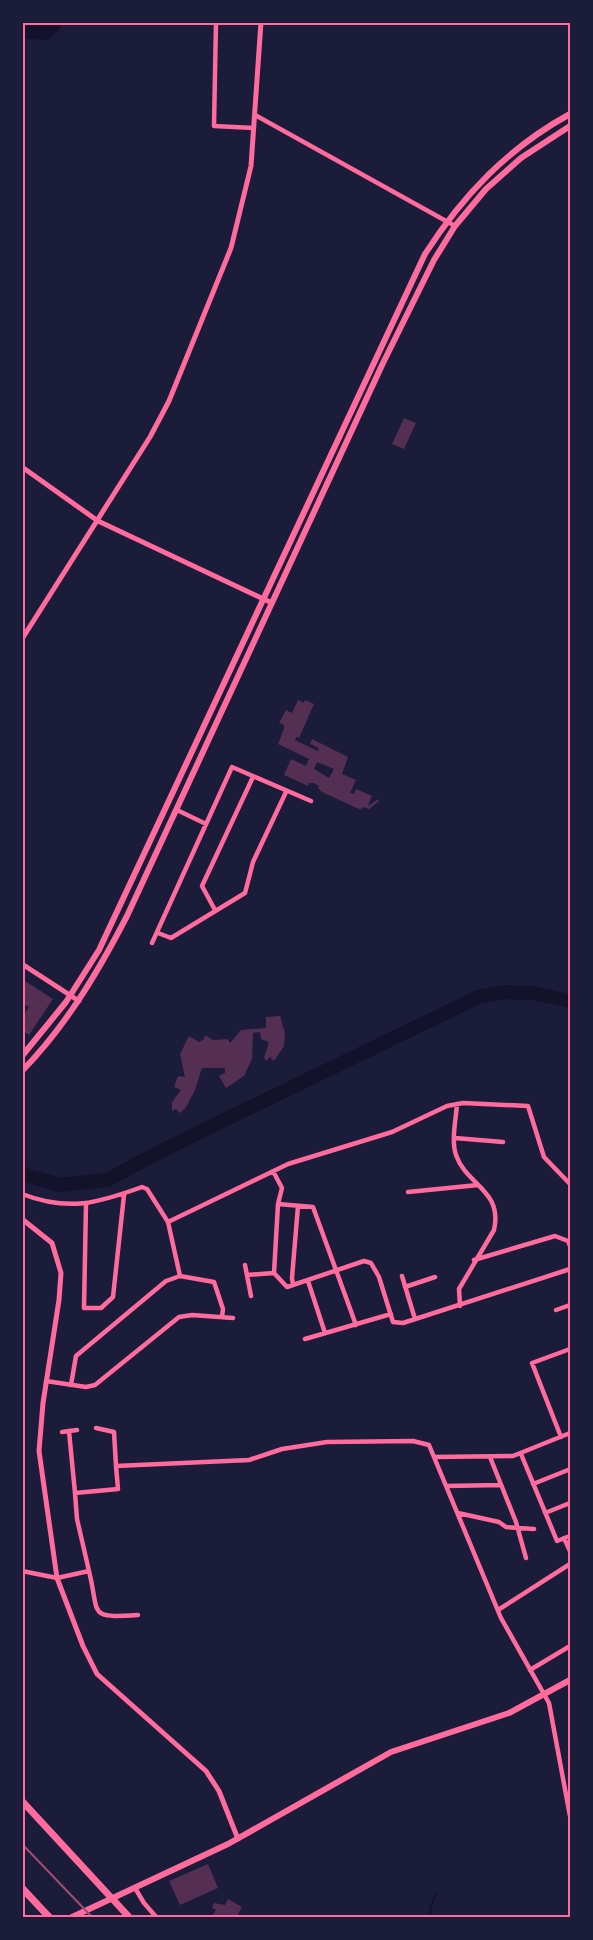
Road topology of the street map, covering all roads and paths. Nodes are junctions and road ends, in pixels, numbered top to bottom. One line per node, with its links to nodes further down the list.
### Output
1 (216, 22): 6 (street)
2 (261, 22): 4 (street)
3 (570, 114): 7 (main road)
4 (255, 115): 6 (street); 7 (street)
5 (570, 126): 8 (main road)
6 (254, 128): 10 (street)
7 (446, 221): 8 (street); 11 (main road)
8 (455, 226): 12 (main road)
9 (22, 467): 10 (street)
10 (98, 521): 11 (street); 13 (street)
11 (263, 599): 12 (street); 23 (main road)
12 (272, 603): 17 (main road)
13 (22, 639)
14 (253, 777): 15 (street); 18 (street); 19 (street)
15 (286, 792): 16 (street); 19 (street)
16 (311, 801)
17 (177, 810): 18 (street); 24 (main road)
18 (206, 824): 20 (street)
19 (215, 910): 20 (street)
20 (158, 933): 21 (street)
21 (152, 943)
22 (22, 964): 23 (street)
23 (70, 995): 24 (street); 25 (main road)
24 (79, 1001): 26 (main road)
25 (22, 1056)
26 (22, 1071)
27 (457, 1104): 28 (street); 30 (street); 31 (street)
28 (455, 1138): 29 (street); 32 (street)
29 (503, 1142)
30 (273, 1171): 36 (street); 40 (street)
31 (570, 1184)
32 (478, 1185): 33 (street); 42 (street)
33 (408, 1192)
34 (22, 1194): 37 (street)
35 (124, 1195): 37 (street); 37 (street); 40 (street)
36 (278, 1203): 38 (street); 46 (street)
37 (86, 1204)
38 (298, 1206): 45 (street); 52 (street)
39 (22, 1219): 66 (street)
40 (168, 1222): 48 (street)
41 (570, 1246): 42 (street)
42 (474, 1260): 56 (street)
43 (245, 1265): 47 (street)
44 (570, 1269): 56 (street)
45 (336, 1271): 51 (street); 58 (street); 62 (street)
46 (274, 1273): 47 (street); 52 (street)
47 (246, 1275): 54 (street)
48 (180, 1276): 59 (street); 67 (street)
49 (402, 1276): 53 (street)
50 (435, 1277): 53 (street)
51 (308, 1281): 52 (street); 63 (street)
52 (293, 1285)
53 (405, 1287): 61 (street)
54 (251, 1296)
55 (570, 1305): 57 (street)
56 (460, 1306): 61 (street)
57 (556, 1310)
58 (391, 1314): 61 (street); 62 (street)
59 (222, 1317): 60 (street); 67 (street)
60 (233, 1318)
61 (415, 1319)
62 (356, 1325): 63 (street)
63 (325, 1333): 64 (street)
64 (304, 1339)
65 (570, 1349): 73 (street)
66 (46, 1381): 67 (street); 97 (street)
67 (71, 1385)
68 (96, 1428): 79 (street)
69 (77, 1430): 70 (street)
70 (69, 1431): 71 (street); 77 (street)
71 (62, 1432)
72 (570, 1433): 73 (street)
73 (561, 1437): 74 (street)
74 (521, 1454): 76 (street); 81 (street)
75 (434, 1457): 76 (street); 79 (street); 83 (street)
76 (490, 1457): 82 (street)
77 (72, 1460): 78 (street); 84 (street)
78 (64, 1461)
79 (116, 1466): 84 (street)
80 (568, 1470): 81 (street)
81 (533, 1484): 87 (street)
82 (501, 1485): 83 (street); 88 (street)
83 (446, 1486): 86 (street)
84 (75, 1493): 96 (street)
85 (570, 1503): 87 (street)
86 (458, 1513): 88 (street); 99 (street)
87 (545, 1513): 91 (street)
88 (519, 1528): 89 (street); 93 (street)
89 (534, 1529)
90 (570, 1536): 91 (street)
91 (564, 1538): 92 (street)
92 (570, 1551)
93 (526, 1558)
94 (570, 1564): 99 (street)
95 (22, 1571): 97 (street)
96 (89, 1571): 97 (street); 101 (street)
97 (57, 1578): 110 (street)
98 (131, 1608): 101 (street)
99 (498, 1610): 103 (street)
100 (138, 1615): 101 (street)
101 (132, 1616)
102 (570, 1647): 103 (street)
103 (530, 1670): 105 (street)
104 (570, 1680): 105 (main road)
105 (545, 1695): 107 (street); 110 (main road)
106 (570, 1771): 107 (street)
107 (562, 1773): 109 (street)
108 (22, 1801): 115 (main road)
109 (570, 1815)
110 (238, 1839): 112 (main road)
111 (22, 1888): 113 (main road)
112 (135, 1888): 114 (main road); 116 (street)
113 (50, 1917)
114 (70, 1917)
115 (130, 1917)
116 (157, 1917)

